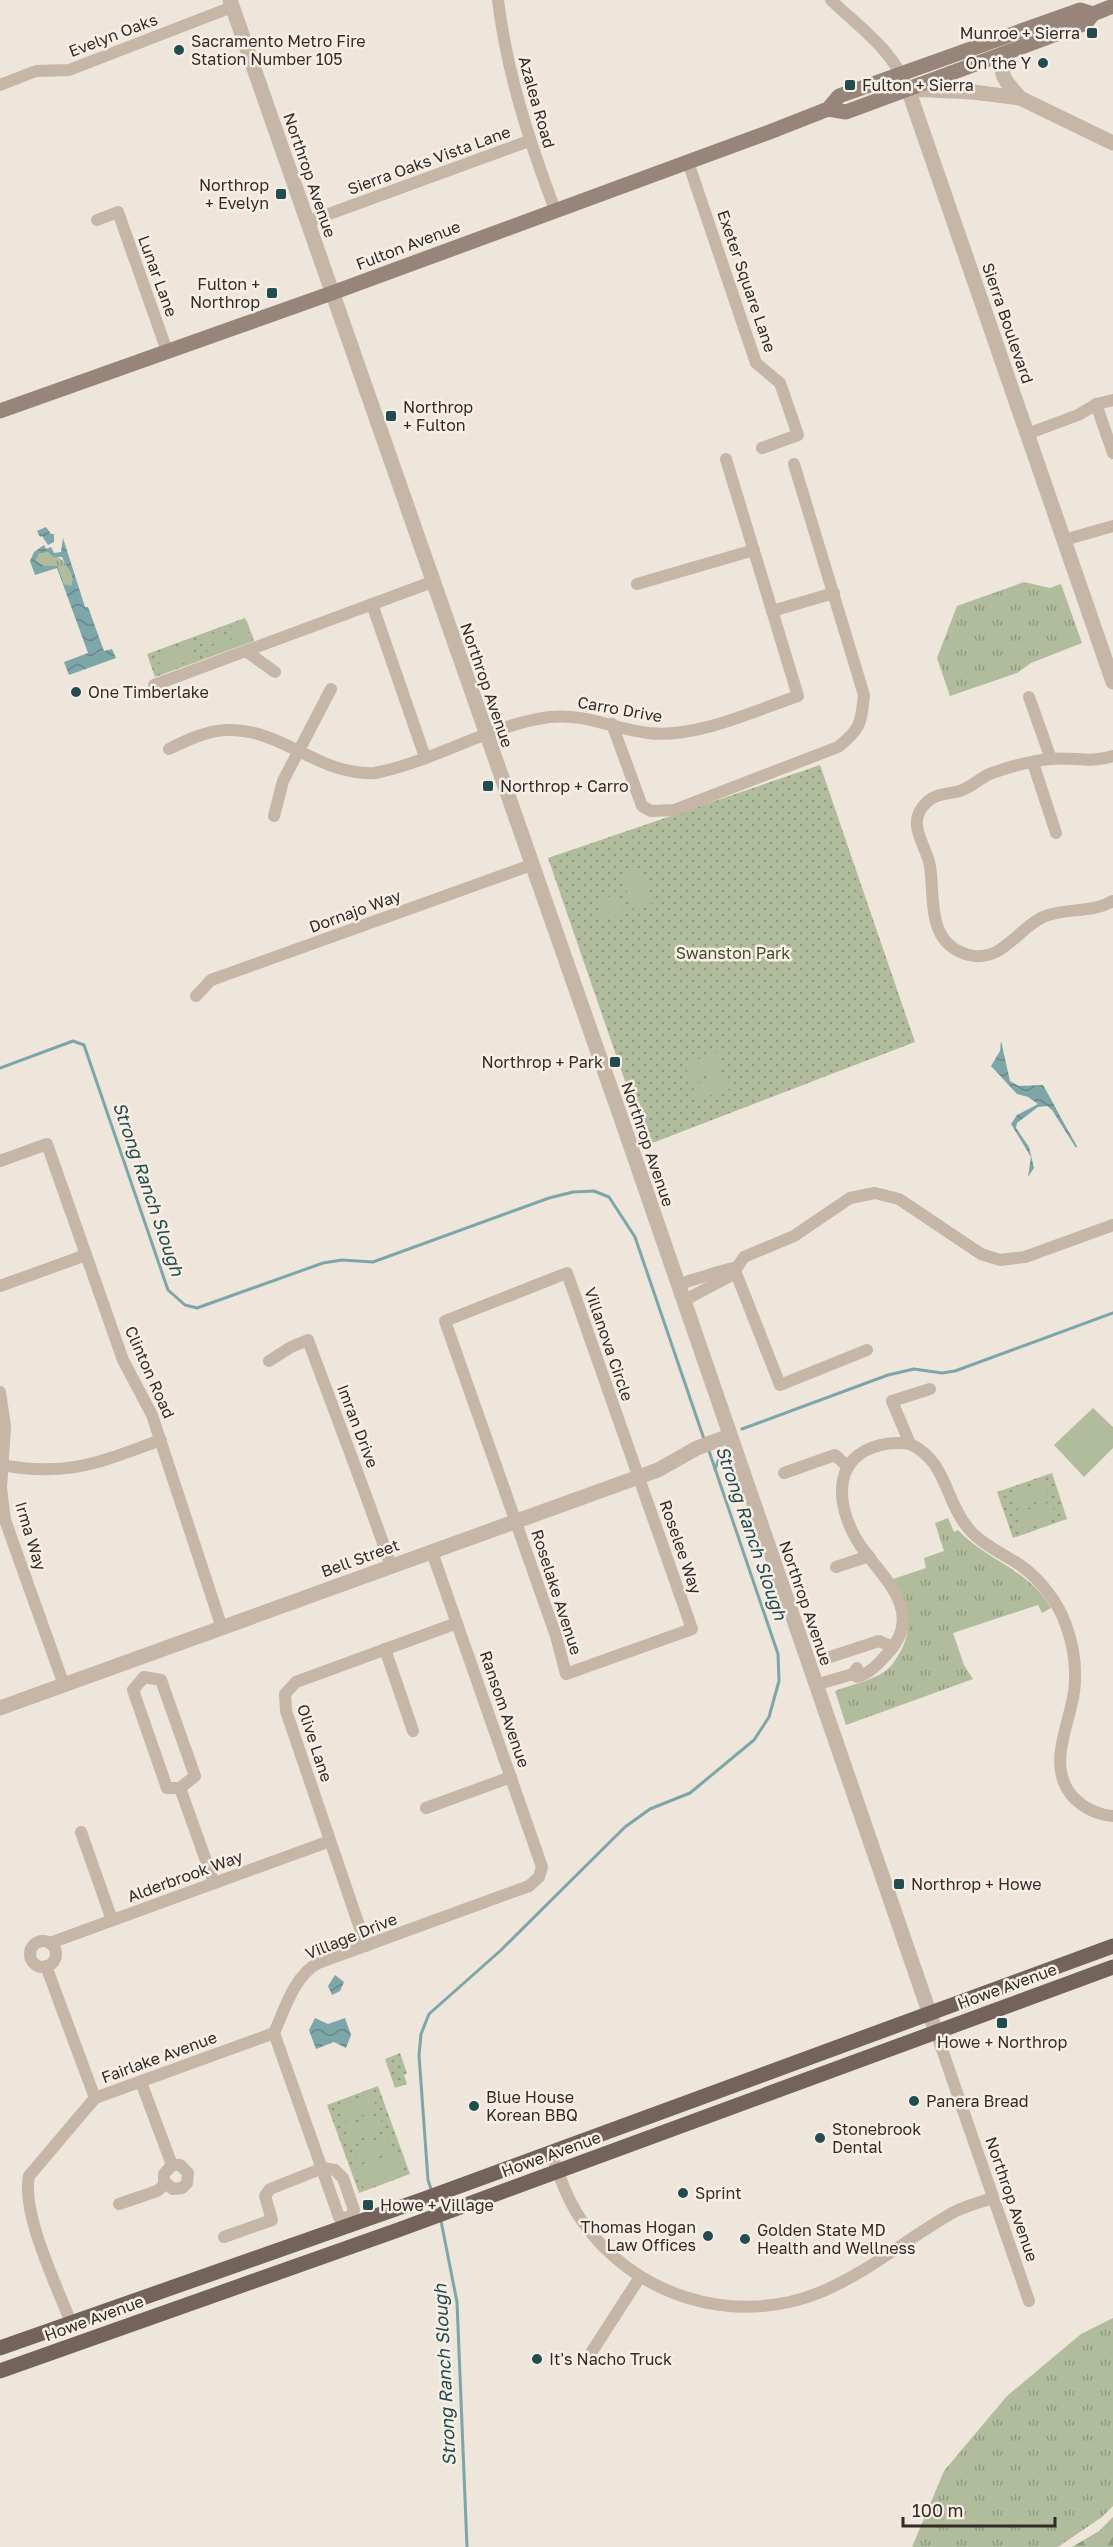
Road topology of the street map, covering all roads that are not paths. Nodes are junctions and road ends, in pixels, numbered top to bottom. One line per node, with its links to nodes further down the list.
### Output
1 (498, 0): 12 (street, Azalea Road)
2 (831, 0): 7 (street, Sierra Boulevard)
3 (231, 4): 8 (street, Evelyn Oaks); 17 (street, Northrop Avenue)
4 (1113, 6): 5 (main road)
5 (1093, 14): 6 (main road); 7 (main road, Fulton Avenue)
6 (1005, 53): 9 (main road); 10 (street, Fulton Avenue)
7 (902, 74): 9 (street, Sierra Boulevard); 11 (main road, Fulton Avenue)
8 (0, 85)
9 (908, 89): 10 (street, Fulton Avenue); 11 (main road, Fulton Avenue); 23 (street, Sierra Boulevard)
10 (1020, 98): 13 (street, Fulton Avenue)
11 (828, 109): 14 (main road, Fulton Avenue)
12 (529, 141): 15 (street, Azalea Road); 17 (street, Sierra Oaks Vista Lane)
13 (1113, 143)
14 (688, 162): 15 (main road, Fulton Avenue); 24 (street, Exeter Square Lane)
15 (555, 210): 18 (main road, Fulton Avenue)
16 (97, 220): 19 (street, Lunar Lane)
17 (307, 222): 18 (street, Northrop Avenue)
18 (332, 293): 19 (main road, Fulton Avenue); 31 (street, Northrop Avenue)
19 (167, 351): 22 (main road, Fulton Avenue)
20 (1113, 399): 21 (street)
21 (1095, 404): 23 (street); 25 (street)
22 (0, 411)
23 (1027, 434): 29 (street, Sierra Boulevard)
24 (762, 448)
25 (1113, 453)
26 (726, 459): 30 (street, Carro Drive)
27 (794, 464): 33 (street)
28 (1113, 526): 29 (street)
29 (1064, 540): 37 (street, Sierra Boulevard)
30 (754, 550): 32 (street); 35 (street, Carro Drive)
31 (432, 582): 34 (street); 44 (street, Northrop Avenue)
32 (637, 584)
33 (834, 593): 35 (street); 43 (street)
34 (372, 604): 36 (street); 48 (street)
35 (772, 611): 43 (street, Carro Drive)
36 (246, 651): 38 (street); 40 (street)
37 (1110, 666): 39 (street, Sierra Boulevard)
38 (275, 672)
39 (1113, 682)
40 (154, 685)
41 (331, 689): 46 (street)
42 (1029, 697): 49 (street)
43 (612, 724): 44 (street, Carro Drive)
44 (486, 736): 48 (street, Carro Drive); 53 (street, Northrop Avenue)
45 (169, 748): 46 (street, Carro Drive)
46 (299, 751): 48 (street, Carro Drive); 51 (street)
47 (1113, 756): 49 (street)
48 (425, 757)
49 (1051, 759): 50 (street)
50 (1033, 763): 52 (street); 54 (street)
51 (274, 816)
52 (1056, 833)
53 (531, 865): 55 (street, Dornajo Way); 61 (street, Northrop Avenue)
54 (1113, 901)
55 (196, 996)
56 (0, 1161): 58 (street, Clinton Road)
57 (1113, 1225): 59 (street)
58 (86, 1256): 62 (street); 69 (street, Clinton Road)
59 (734, 1268): 60 (street); 64 (street)
60 (713, 1280): 61 (street); 63 (street)
61 (678, 1285): 63 (street, Northrop Avenue)
62 (0, 1286)
63 (683, 1301): 68 (street, Northrop Avenue)
64 (867, 1350)
65 (269, 1361): 78 (street, Imran Drive)
66 (930, 1389): 70 (street)
67 (0, 1392): 71 (street, Irma Way)
68 (729, 1436): 74 (street, Bell Street); 89 (street, Northrop Avenue)
69 (161, 1440): 71 (street); 81 (street, Clinton Road)
70 (910, 1444): 72 (street); 95 (street)
71 (2, 1466): 88 (street, Irma Way)
72 (848, 1467): 73 (street); 77 (street)
73 (784, 1473)
74 (638, 1477): 75 (street, Bell Street); 75 (street, Villanova Circle); 86 (street, Roselee Way)
75 (515, 1521): 76 (street, Bell Street); 86 (street, Roselake Avenue)
76 (432, 1552): 78 (street, Bell Street); 80 (street, Ransom Avenue)
77 (869, 1556): 79 (street); 82 (street)
78 (391, 1566): 81 (street, Bell Street)
79 (836, 1567)
80 (457, 1623): 83 (street, Olive Lane); 92 (street, Ransom Avenue)
81 (222, 1628): 85 (street, Bell Street)
82 (893, 1647): 84 (street); 89 (street)
83 (385, 1649): 91 (street); 97 (street, Olive Lane)
84 (830, 1657)
85 (138, 1658): 87 (street); 88 (street, Bell Street)
86 (566, 1674)
87 (144, 1677): 93 (street); 93 (street)
88 (64, 1685): 90 (street, Bell Street)
89 (815, 1685): 106 (street, Northrop Avenue)
90 (0, 1708)
91 (413, 1731)
92 (511, 1777): 94 (street); 98 (street, Ransom Avenue)
93 (180, 1788): 99 (street)
94 (426, 1808)
95 (1113, 1816)
96 (81, 1833): 100 (street)
97 (330, 1841): 99 (street, Alderbrook Way); 102 (street, Olive Lane)
98 (539, 1877): 102 (street, Village Drive)
99 (214, 1883): 100 (street, Alderbrook Way)
100 (112, 1920): 101 (street, Alderbrook Way)
101 (50, 1943): 104 (street); 104 (street, Alderbrook Way)
102 (366, 1946): 108 (street, Village Drive)
103 (1113, 1946): 106 (main road, Howe Avenue)
104 (46, 1966): 110 (street, Alderbrook Way)
105 (1113, 1967): 107 (main road, Howe Avenue)
106 (930, 2014): 107 (street, Northrop Avenue); 111 (main road, Howe Avenue)
107 (936, 2032): 114 (main road, Howe Avenue); 116 (street, Northrop Avenue)
108 (274, 2033): 109 (street, Fairlake Avenue); 113 (street)
109 (141, 2082): 110 (street, Fairlake Avenue); 112 (street)
110 (95, 2098): 125 (street, Fairlake Avenue)
111 (550, 2151): 114 (street); 117 (main road, Howe Avenue)
112 (172, 2165): 115 (street); 115 (street)
113 (322, 2169): 119 (street); 120 (street)
114 (557, 2171): 121 (main road, Howe Avenue); 123 (street)
115 (166, 2184): 118 (street)
116 (993, 2198): 123 (street); 124 (street, Northrop Avenue)
117 (419, 2200): 119 (main road, Howe Avenue); 121 (main road)
118 (119, 2204)
119 (350, 2221): 122 (main road); 125 (main road, Howe Avenue)
120 (224, 2237)
121 (353, 2246): 122 (main road, Howe Avenue)
122 (299, 2264): 128 (main road, Howe Avenue)
123 (640, 2277): 127 (street)
124 (1029, 2301)
125 (71, 2323): 126 (main road, Howe Avenue); 128 (main road)
126 (0, 2348)
127 (589, 2356)
128 (6, 2368)

